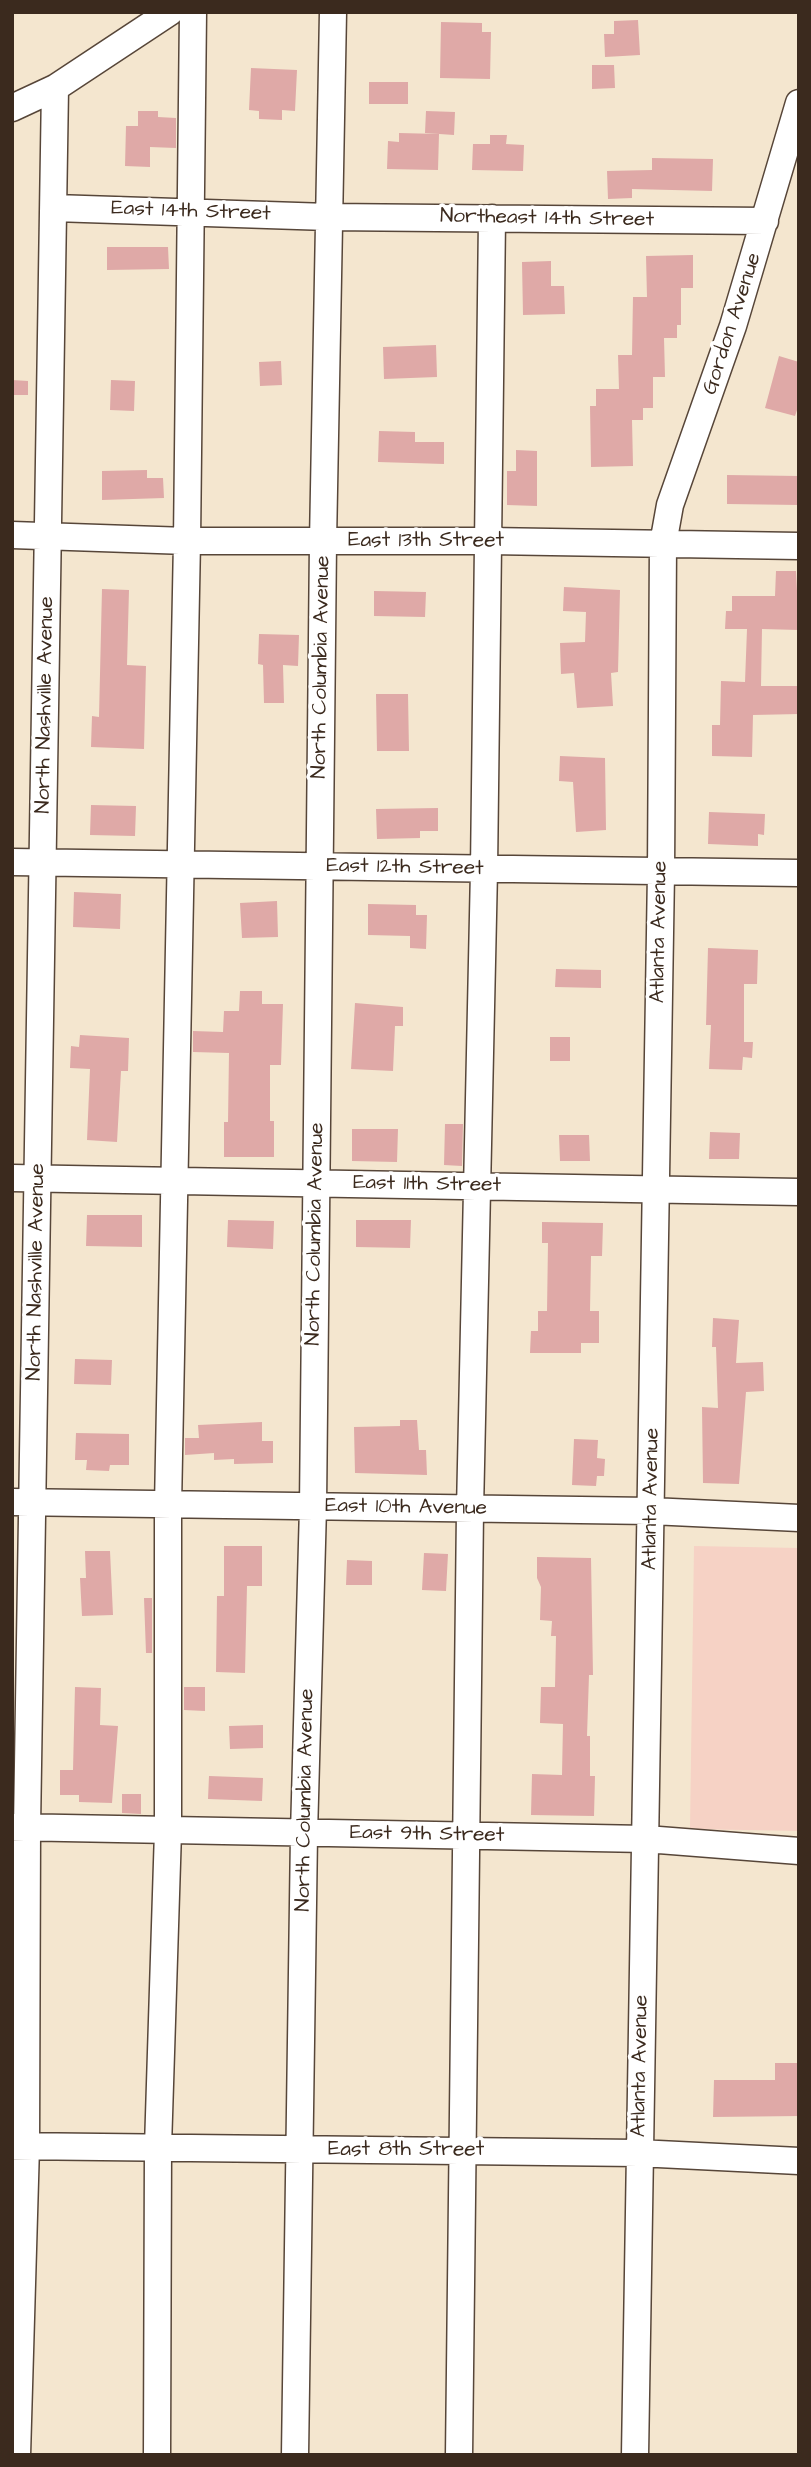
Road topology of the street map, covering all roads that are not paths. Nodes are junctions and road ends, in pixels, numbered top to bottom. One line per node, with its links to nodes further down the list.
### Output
1 (170, 12): 4 (street)
2 (193, 12): 8 (street)
3 (333, 12): 9 (street, North Columbia Avenue)
4 (55, 88): 6 (street); 7 (street, North Nashville Avenue)
5 (799, 103): 11 (street, Gordon Avenue)
6 (12, 108)
7 (54, 208): 8 (street, East 14th Street); 13 (street, North Nashville Avenue)
8 (190, 210): 9 (street, East 14th Street); 14 (street)
9 (328, 218): 10 (street, Northeast 14th Street); 16 (street, North Columbia Avenue)
10 (492, 218): 11 (street, Northeast 14th Street); 15 (street)
11 (765, 221): 17 (street, Gordon Avenue)
12 (12, 535): 13 (street, East 13th Street)
13 (48, 536): 14 (street, East 13th Street); 20 (street, North Nashville Avenue)
14 (187, 541): 16 (street, East 13th Street); 21 (street)
15 (489, 541): 16 (street, East 13th Street); 17 (street, East 13th Street); 23 (street)
16 (323, 542): 22 (street, North Columbia Avenue)
17 (663, 544): 18 (street, East 13th Street); 24 (street, Atlanta Avenue)
18 (799, 546)
19 (12, 862): 20 (street, East 12th Street)
20 (44, 863): 21 (street, East 12th Street); 26 (street, North Nashville Avenue)
21 (179, 864): 22 (street, East 12th Street); 27 (street)
22 (320, 867): 23 (street, East 12th Street); 28 (street, North Columbia Avenue)
23 (484, 870): 24 (street, East 12th Street); 29 (street)
24 (662, 873): 25 (street, East 12th Street); 30 (street, Atlanta Avenue)
25 (799, 873)
26 (25, 1178): 27 (street, East 11th Street); 32 (street, North Nashville Avenue)
27 (175, 1182): 28 (street, East 11th Street); 33 (street)
28 (316, 1183): 29 (street, East 11th Street); 34 (street, North Columbia Avenue)
29 (478, 1186): 30 (street, East 11th Street); 35 (street)
30 (657, 1188): 31 (street, East 11th Street); 36 (street, Atlanta Avenue)
31 (799, 1192)
32 (23, 1502): 33 (street, East 10th Avenue); 38 (street, North Nashville Avenue)
33 (168, 1506): 34 (street, East 10th Avenue); 39 (street)
34 (313, 1507): 35 (street, East 10th Avenue); 40 (street, North Columbia Avenue)
35 (470, 1510): 36 (street, East 10th Avenue); 41 (street)
36 (651, 1511): 37 (street, East 10th Avenue); 42 (street, Atlanta Avenue)
37 (799, 1518)
38 (19, 1827): 39 (street, East 9th Street); 44 (street, North Nashville Avenue)
39 (168, 1831): 40 (street, East 9th Street); 45 (street)
40 (304, 1834): 41 (street, East 9th Street); 46 (street, North Columbia Avenue)
41 (469, 1836): 42 (street, East 9th Street); 47 (street)
42 (646, 1839): 43 (street, East 9th Street); 48 (street, Atlanta Avenue)
43 (799, 1852)
44 (19, 2146): 45 (street, East 8th Street); 50 (street, North Nashville Avenue)
45 (158, 2147): 46 (street, East 8th Street); 51 (street)
46 (300, 2150): 47 (street, East 8th Street); 52 (street, North Columbia Avenue)
47 (464, 2151): 48 (street, East 8th Street); 53 (street)
48 (638, 2153): 49 (street, East 8th Street); 54 (street, Atlanta Avenue)
49 (799, 2161)
50 (17, 2455)
51 (157, 2455)
52 (295, 2455)
53 (459, 2455)
54 (635, 2455)

